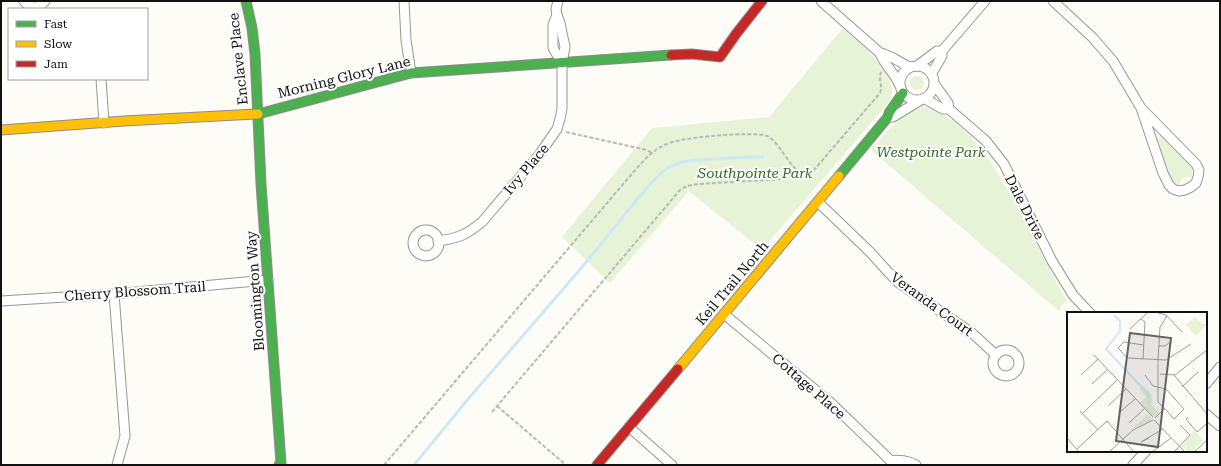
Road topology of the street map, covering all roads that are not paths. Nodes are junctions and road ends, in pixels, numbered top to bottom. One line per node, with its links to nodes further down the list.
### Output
1 (24, 1): 9 (street)
2 (246, 1): 22 (street, Enclave Place)
3 (404, 1): 14 (street)
4 (558, 1): 12 (street)
5 (762, 1): 12 (street, Morning Glory Lane)
6 (821, 1): 11 (street)
7 (985, 1): 10 (street)
8 (1053, 1): 20 (street)
9 (45, 2)
10 (942, 51): 13 (street); 15 (street)
11 (880, 53): 13 (street); 18 (street)
12 (562, 63): 14 (street, Morning Glory Lane); 27 (street, Ivy Place)
13 (913, 66): 15 (street); 18 (street)
14 (411, 73): 22 (street, Morning Glory Lane)
15 (932, 73): 17 (street)
16 (101, 80): 24 (street)
17 (935, 84): 19 (street); 21 (street, Dale Drive)
18 (901, 89): 19 (street); 23 (street, Keil Trail North)
19 (922, 100): 21 (street, Dale Drive); 23 (street)
20 (1141, 108): 20 (street)
21 (949, 109): 31 (street, Dale Drive)
22 (258, 114): 24 (street, Morning Glory Lane); 28 (street, Bloomington Way)
23 (888, 117): 26 (street, Keil Trail North)
24 (104, 123): 25 (street, Morning Glory Lane)
25 (1, 130)
26 (818, 202): 32 (street, Keil Trail North); 33 (street, Veranda Court)
27 (438, 241)
28 (268, 280): 29 (street, Cherry Blossom Trail); 42 (street, Bloomington Way)
29 (114, 294): 30 (street, Cherry Blossom Trail); 41 (street)
30 (1, 301)
31 (1089, 312)
32 (724, 314): 38 (street, Keil Trail North); 40 (street, Cottage Place)
33 (996, 355)
34 (1220, 367): 35 (street)
35 (1207, 383)
36 (1207, 415): 37 (street)
37 (1220, 426)
38 (629, 427): 43 (street, Keil Trail North); 44 (street)
39 (1145, 452): 46 (street)
40 (891, 463): 45 (street, Cottage Place)
41 (116, 465)
42 (279, 465)
43 (597, 465)
44 (672, 465)
45 (916, 465)
46 (1133, 465)

